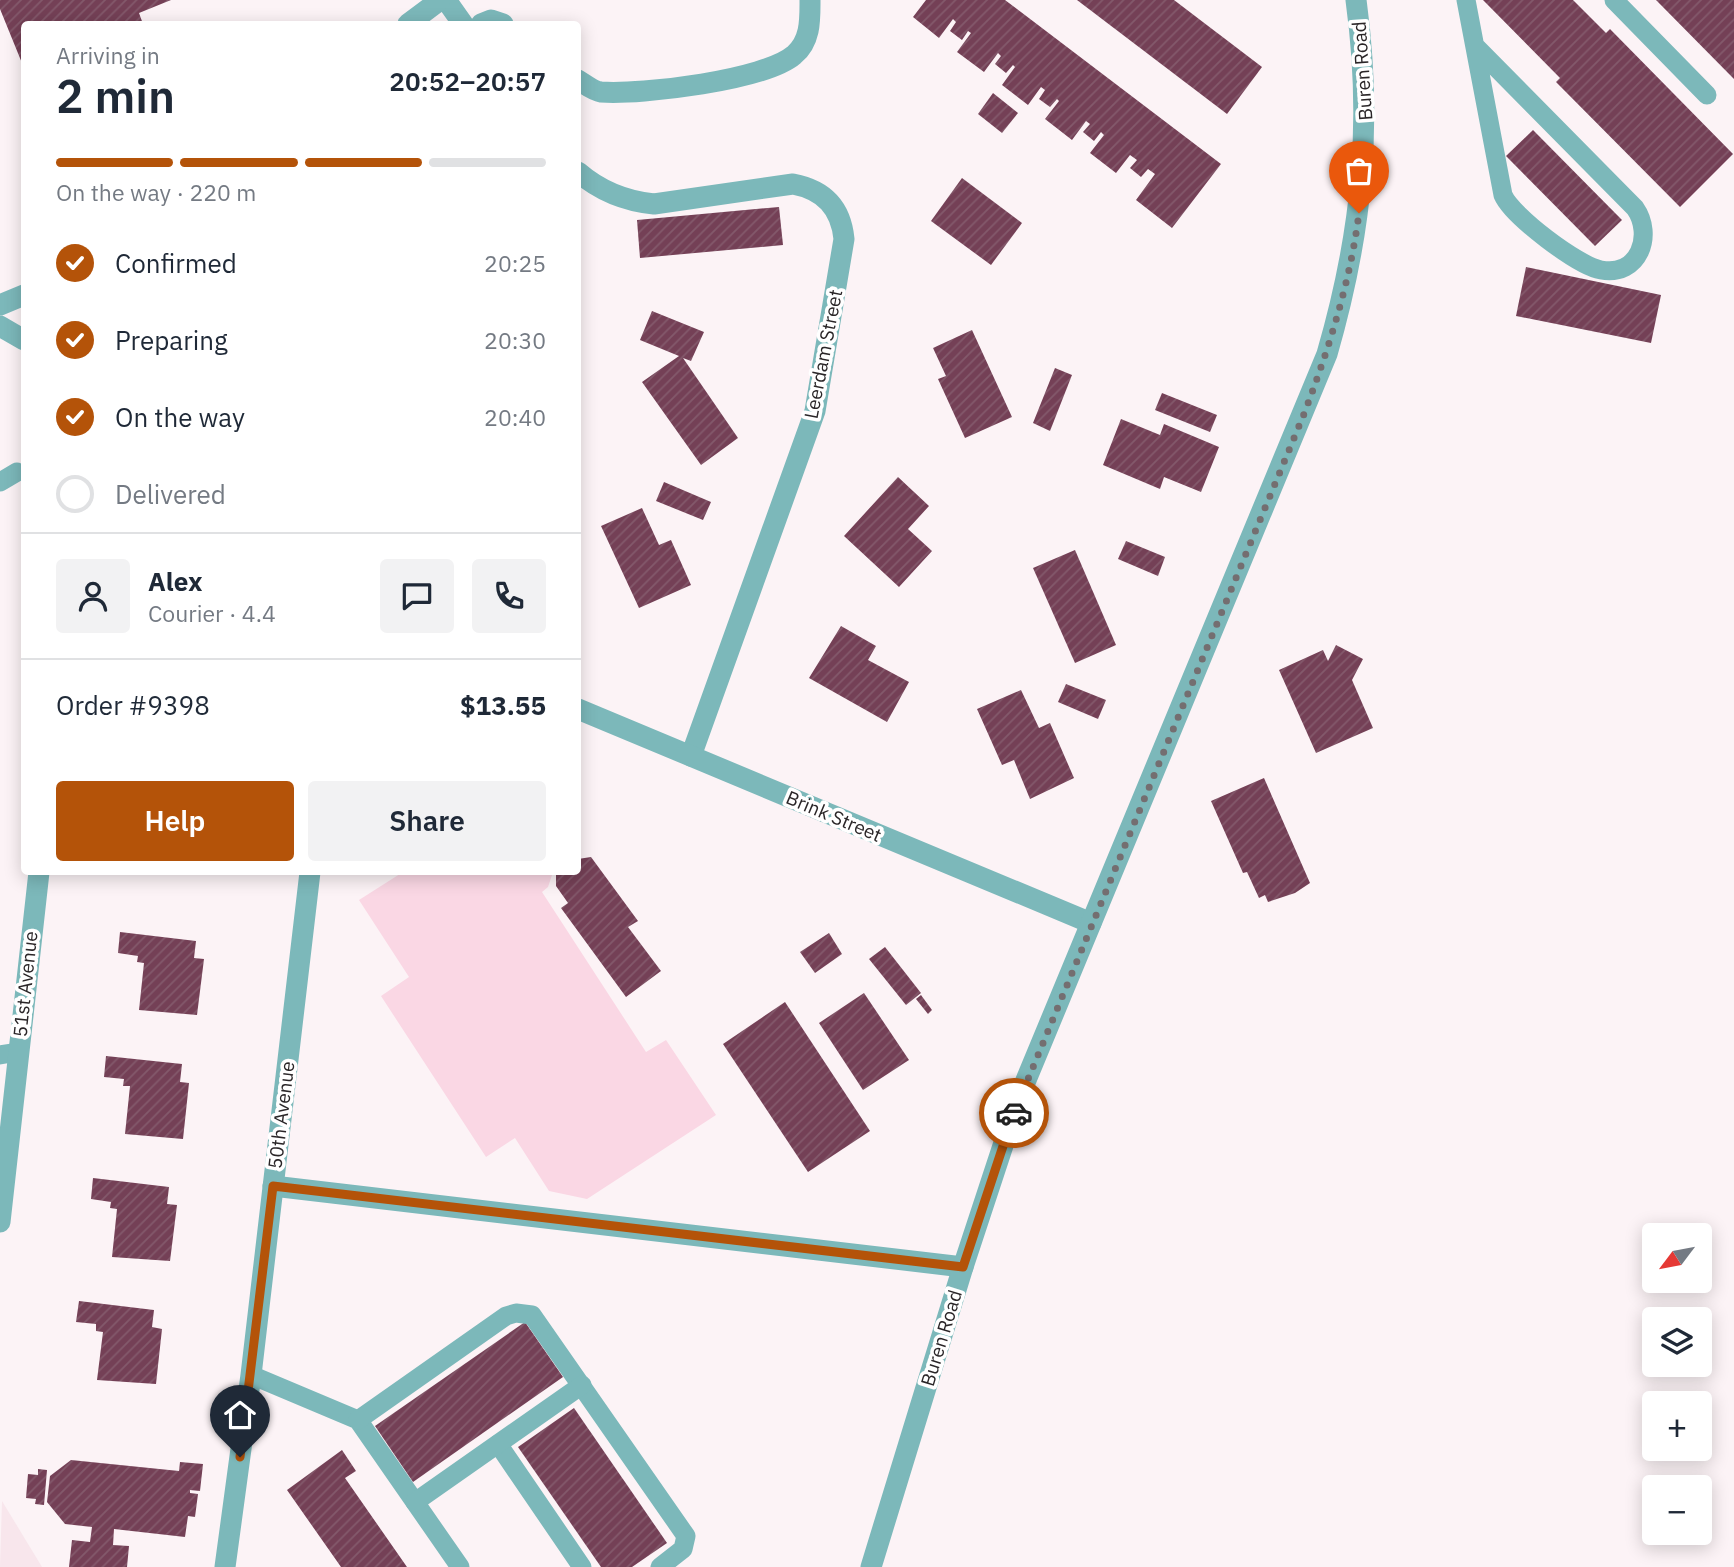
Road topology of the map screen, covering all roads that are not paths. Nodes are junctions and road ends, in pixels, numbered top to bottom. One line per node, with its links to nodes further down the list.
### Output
1 (440, 0): 7 (street)
2 (446, 0): 8 (street)
3 (810, 0): 10 (street)
4 (1356, 0): 21 (street, Buren Road)
5 (1466, 0): 9 (lane)
6 (1614, 0): 11 (lane)
7 (412, 21)
8 (461, 21)
9 (1475, 46): 9 (lane)
10 (581, 82)
11 (1707, 94)
12 (581, 174): 18 (street, Leerdam Street)
13 (21, 296): 14 (street)
14 (0, 305)
15 (0, 326): 16 (street)
16 (21, 338)
17 (581, 710): 18 (street, Brink Street)
18 (691, 756): 21 (street, Brink Street)
19 (39, 875): 22 (street, 51st Avenue)
20 (310, 875): 23 (street, 50th Avenue)
21 (1091, 923): 25 (street, Buren Road)
22 (9, 1053): 24 (street, 51st Avenue)
23 (273, 1186): 25 (street); 26 (street, 50th Avenue)
24 (0, 1222)
25 (963, 1267): 35 (street, Buren Road)
26 (251, 1375): 28 (lane); 31 (street, 50th Avenue)
27 (582, 1385): 28 (lane); 29 (lane); 34 (lane)
28 (358, 1419): 30 (lane)
29 (498, 1444): 30 (lane); 33 (lane)
30 (415, 1502): 32 (lane)
31 (225, 1567)
32 (460, 1567)
33 (582, 1567)
34 (660, 1567)
35 (871, 1567)

